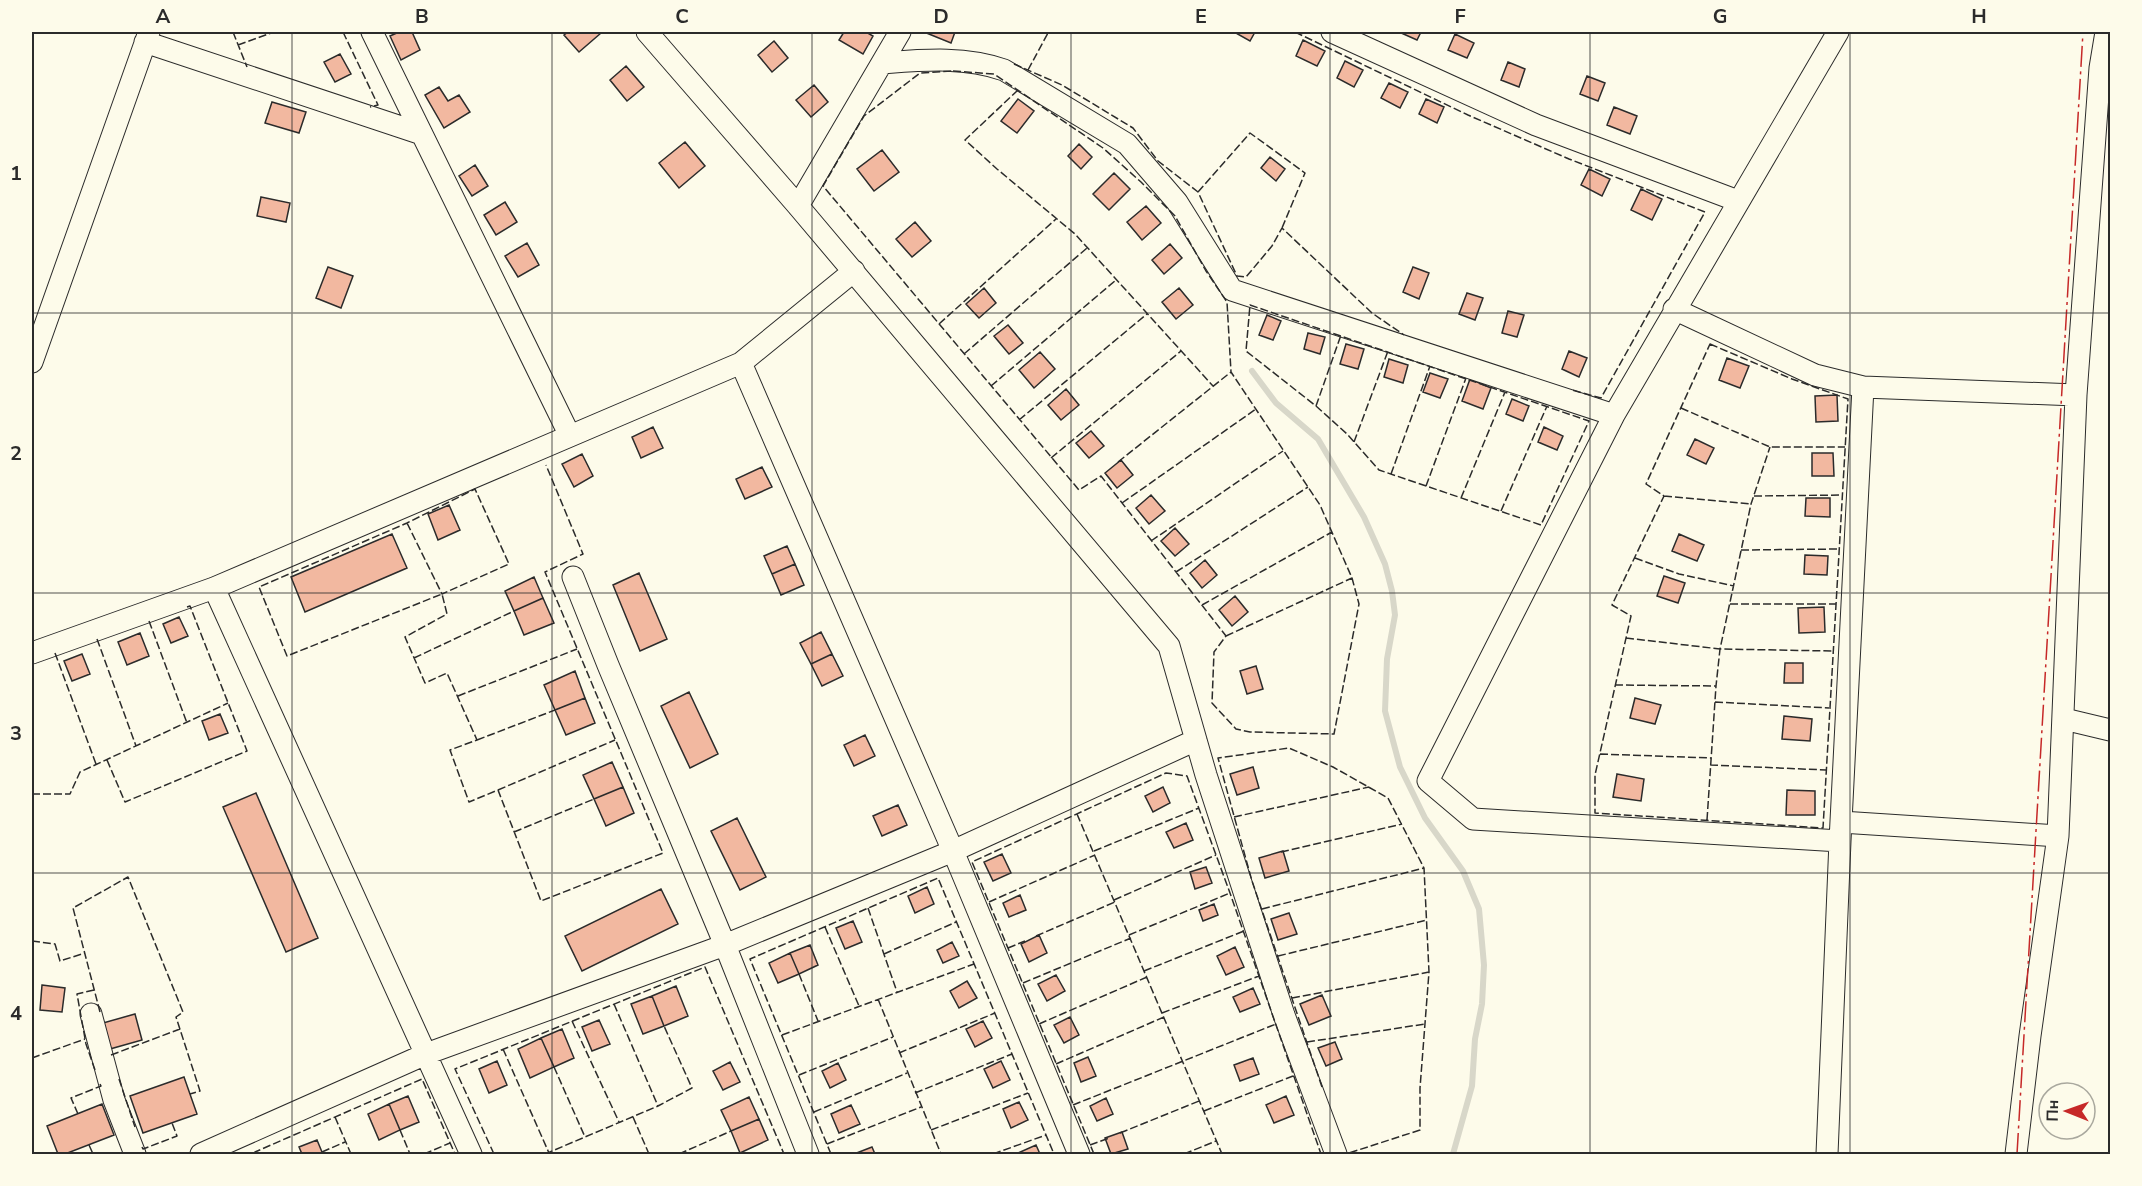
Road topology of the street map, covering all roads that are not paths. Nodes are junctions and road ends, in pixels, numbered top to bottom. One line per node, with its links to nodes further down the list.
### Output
1 (372, 32): 9 (street)
2 (646, 32): 11 (street)
3 (900, 32): 8 (street)
4 (1332, 32): 10 (street)
5 (1838, 32): 10 (street)
6 (2106, 32): 17 (street)
7 (147, 37): 9 (street); 14 (street)
8 (882, 63): 11 (street); 18 (street)
9 (422, 134): 19 (street)
10 (1738, 201): 13 (street)
11 (798, 206): 12 (street)
12 (854, 271): 15 (street); 25 (street)
13 (1674, 309): 16 (street); 18 (street)
14 (32, 362)
15 (741, 363): 19 (street); 28 (street)
16 (1863, 387): 17 (street); 26 (street)
17 (2076, 395): 23 (street)
18 (1614, 415): 26 (street)
19 (570, 436): 21 (street)
20 (573, 577): 29 (street)
21 (214, 588): 22 (street); 31 (street)
22 (32, 654)
23 (2064, 719): 24 (street); 27 (street)
24 (2110, 730)
25 (1196, 740): 28 (street); 37 (street)
26 (1840, 831): 27 (street); 38 (street)
27 (2058, 836): 39 (street)
28 (953, 851): 29 (street); 36 (street)
29 (725, 945): 31 (street); 35 (street)
30 (91, 1014): 32 (street)
31 (426, 1054): 33 (street); 34 (street)
32 (135, 1155)
33 (201, 1155)
34 (471, 1155)
35 (808, 1155)
36 (1078, 1155)
37 (1336, 1155)
38 (1827, 1155)
39 (2016, 1155)

